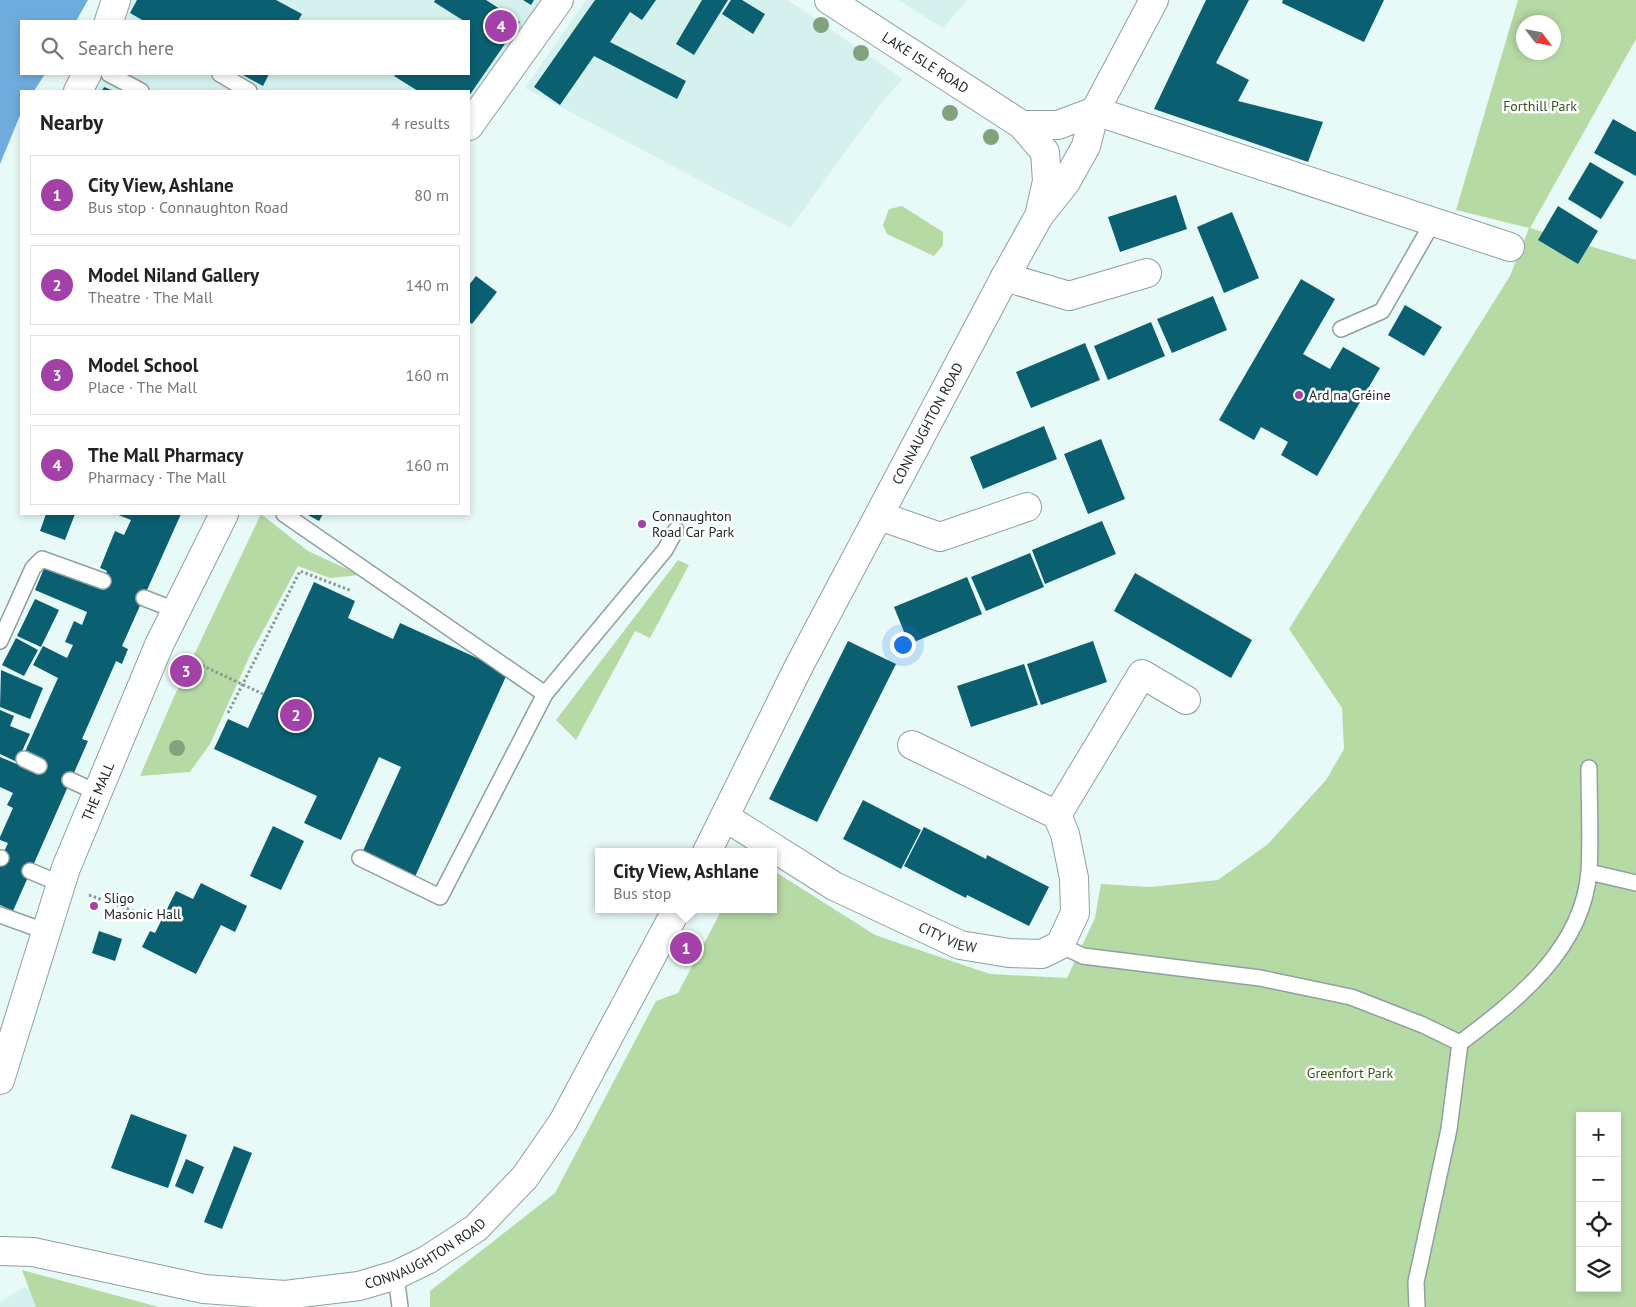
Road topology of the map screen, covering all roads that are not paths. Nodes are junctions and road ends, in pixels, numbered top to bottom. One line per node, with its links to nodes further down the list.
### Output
1 (559, 0): 11 (street)
2 (829, 0): 12 (street, LAKE ISLE ROAD)
3 (1154, 0): 10 (street, CONNAUGHTON ROAD)
4 (86, 75): 7 (street)
5 (111, 75): 8 (lane)
6 (222, 75): 9 (lane)
7 (79, 90)
8 (139, 90)
9 (247, 90)
10 (1096, 111): 12 (street); 13 (street, CONNAUGHTON ROAD); 14 (street)
11 (470, 125)
12 (1022, 125): 13 (street, LAKE ISLE ROAD)
13 (1039, 216): 17 (street, CONNAUGHTON ROAD)
14 (1433, 222): 15 (street); 18 (lane)
15 (1510, 247)
16 (1147, 272): 17 (street)
17 (1005, 277): 22 (street, CONNAUGHTON ROAD)
18 (1341, 329)
19 (1027, 507): 22 (street)
20 (224, 515): 26 (street, THE MALL)
21 (285, 515): 28 (lane)
22 (880, 516): 37 (street, CONNAUGHTON ROAD)
23 (676, 530): 28 (lane)
24 (103, 581): 27 (lane)
25 (144, 598): 26 (lane)
26 (176, 610): 35 (street, THE MALL)
27 (0, 641)
28 (545, 694): 41 (lane)
29 (1186, 700): 36 (street)
30 (912, 745): 36 (street)
31 (24, 759): 32 (lane)
32 (39, 766)
33 (1589, 768): 43 (lane)
34 (70, 780): 35 (lane)
35 (98, 793): 45 (street, THE MALL)
36 (1057, 815): 49 (street)
37 (725, 817): 38 (street, CONNAUGHTON ROAD); 39 (street, CITY VIEW)
38 (709, 848)
39 (774, 848)
40 (777, 850): 49 (street, CITY VIEW)
41 (360, 858)
42 (30, 871): 45 (lane)
43 (1589, 872): 44 (lane); 50 (lane)
44 (1636, 883)
45 (61, 884): 48 (street, THE MALL)
46 (675, 913): 53 (street, CONNAUGHTON ROAD)
47 (0, 915): 48 (lane)
48 (47, 932): 51 (street, THE MALL)
49 (1060, 945): 50 (lane)
50 (1460, 1043): 55 (lane)
51 (0, 1080)
52 (0, 1251): 53 (street, CONNAUGHTON ROAD)
53 (396, 1274): 54 (lane)
54 (400, 1307)
55 (1417, 1307)

